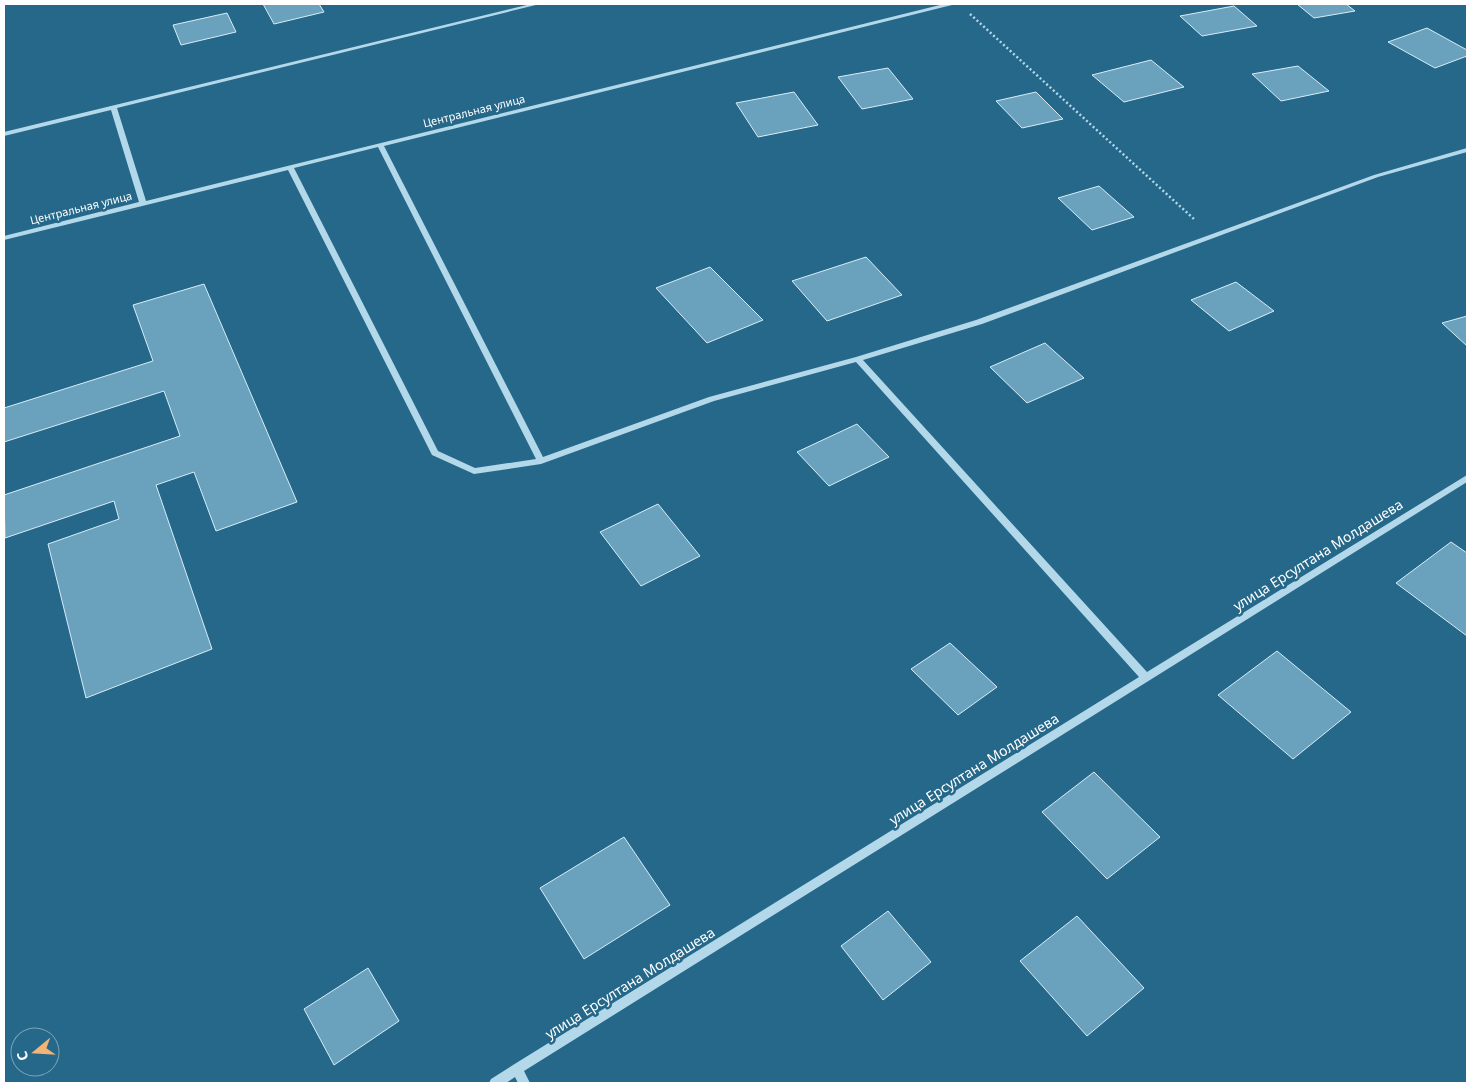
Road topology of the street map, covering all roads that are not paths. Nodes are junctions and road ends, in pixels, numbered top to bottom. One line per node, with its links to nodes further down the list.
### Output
1 (537, 4): 3 (street)
2 (950, 4): 5 (street, Центральная улица)
3 (113, 107): 4 (street); 8 (street)
4 (4, 134)
5 (380, 145): 7 (street, Центральная улица); 11 (street)
6 (1467, 150): 10 (street)
7 (290, 167): 8 (street, Центральная улица); 11 (street)
8 (142, 203): 9 (street, Центральная улица)
9 (4, 238)
10 (858, 359): 11 (street); 13 (street)
11 (541, 461)
12 (1467, 478): 13 (street, улица Ерсултана Молдашева)
13 (1146, 678): 14 (street, улица Ерсултана Молдашева)
14 (517, 1069): 15 (street, улица Ерсултана Молдашева); 16 (street)
15 (495, 1083)
16 (524, 1083)

